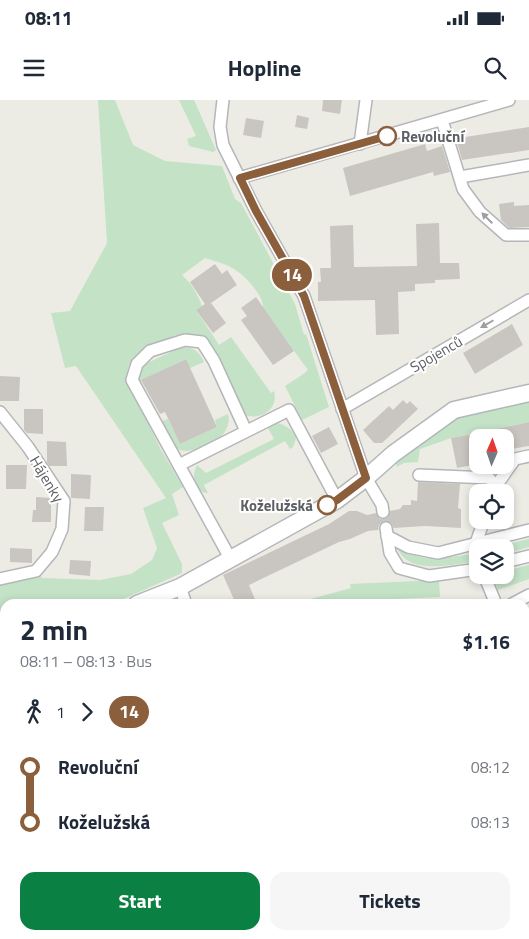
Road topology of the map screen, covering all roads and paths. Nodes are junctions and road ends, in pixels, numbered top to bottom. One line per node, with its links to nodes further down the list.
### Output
1 (223, 100): 8 (street)
2 (366, 100): 5 (street)
3 (509, 100): 4 (street)
4 (442, 120): 5 (street); 7 (street)
5 (360, 144): 8 (street)
6 (529, 165): 7 (street)
7 (460, 177): 9 (street, one-way to 7)
8 (240, 178): 12 (street)
9 (529, 235)
10 (529, 300): 12 (street, Spojenců, one-way to 12)
11 (529, 393): 18 (main road)
12 (342, 409): 18 (street)
13 (0, 412): 30 (street, Hájenky)
14 (246, 431): 16 (street); 16 (street); 21 (street)
15 (529, 456): 20 (street)
16 (179, 464): 27 (street)
17 (419, 475): 19 (street)
18 (366, 478): 21 (main road); 22 (street)
19 (492, 484)
20 (498, 484)
21 (337, 500): 27 (main road)
22 (383, 512)
23 (529, 530): 24 (street)
24 (501, 539)
25 (469, 548): 29 (street)
26 (529, 556): 28 (street)
27 (230, 558): 32 (main road)
28 (514, 560)
29 (469, 570)
30 (0, 579)
31 (488, 584): 35 (street)
32 (180, 587): 33 (main road); 34 (street)
33 (150, 599)
34 (184, 599)
35 (494, 599)

